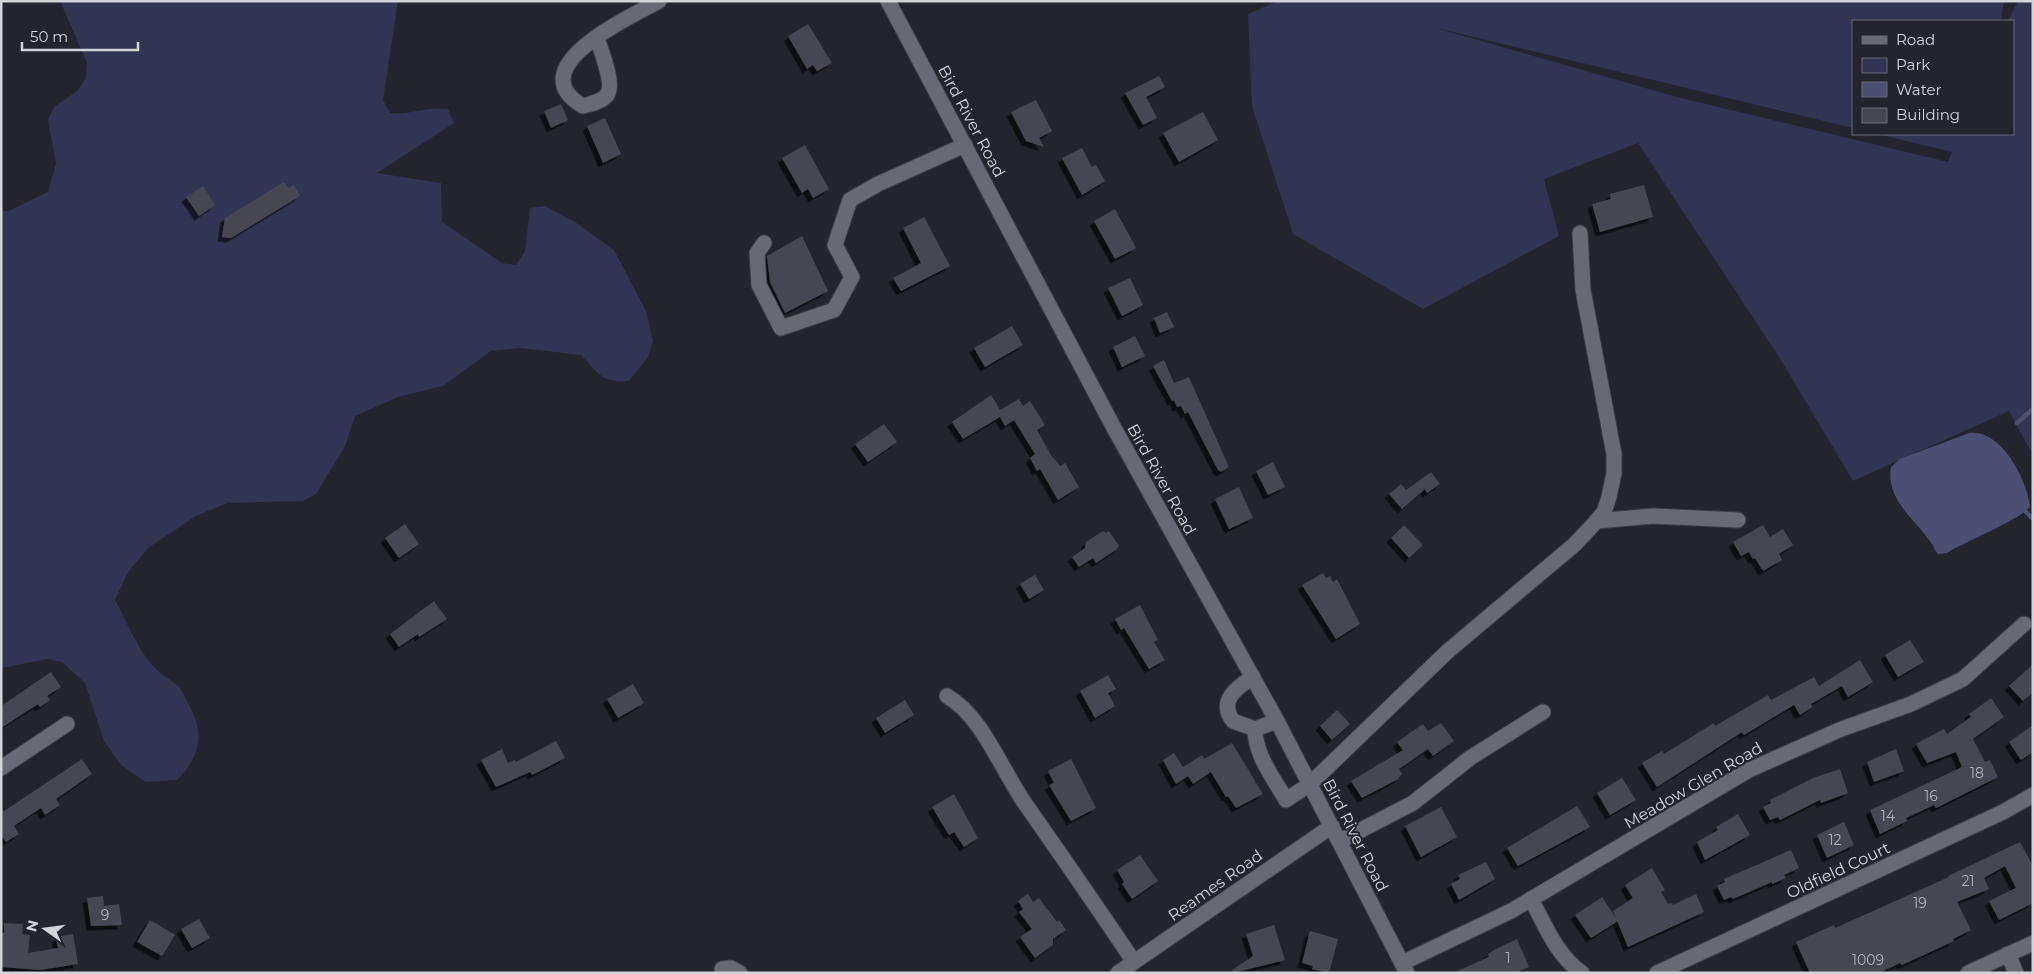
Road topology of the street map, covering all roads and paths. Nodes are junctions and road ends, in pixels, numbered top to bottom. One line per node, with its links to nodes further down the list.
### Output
1 (659, 1): 3 (street)
2 (888, 1): 4 (street, Bird River Road)
3 (597, 38)
4 (965, 145): 6 (street); 10 (street, Bird River Road)
5 (1580, 233): 8 (street)
6 (764, 243)
7 (1738, 520): 8 (street)
8 (1597, 521): 17 (street)
9 (2024, 624): 21 (street, Meadow Glen Road)
10 (1253, 678): 13 (street, Bird River Road); 15 (street)
11 (947, 696): 24 (street)
12 (1543, 712): 20 (street)
13 (1276, 721): 15 (street); 17 (street, Bird River Road)
14 (67, 724): 16 (street)
15 (1255, 729): 17 (street)
16 (1, 768)
17 (1310, 784): 19 (street, Bird River Road)
18 (2033, 795): 30 (street, Oldfield Court)
19 (1332, 826): 20 (street, Bird River Road); 24 (street, Reames Road)
20 (1340, 841): 25 (street, Bird River Road)
21 (1531, 899): 25 (street, Meadow Glen Road); 29 (street)
22 (2033, 943): 23 (street)
23 (2008, 954): 31 (street); 32 (street)
24 (1134, 962): 28 (street, Reames Road)
25 (1405, 968)
26 (722, 969): 27 (street)
27 (740, 973)
28 (1118, 973)
29 (1582, 973)
30 (1657, 973)
31 (1968, 973)
32 (2016, 973)

